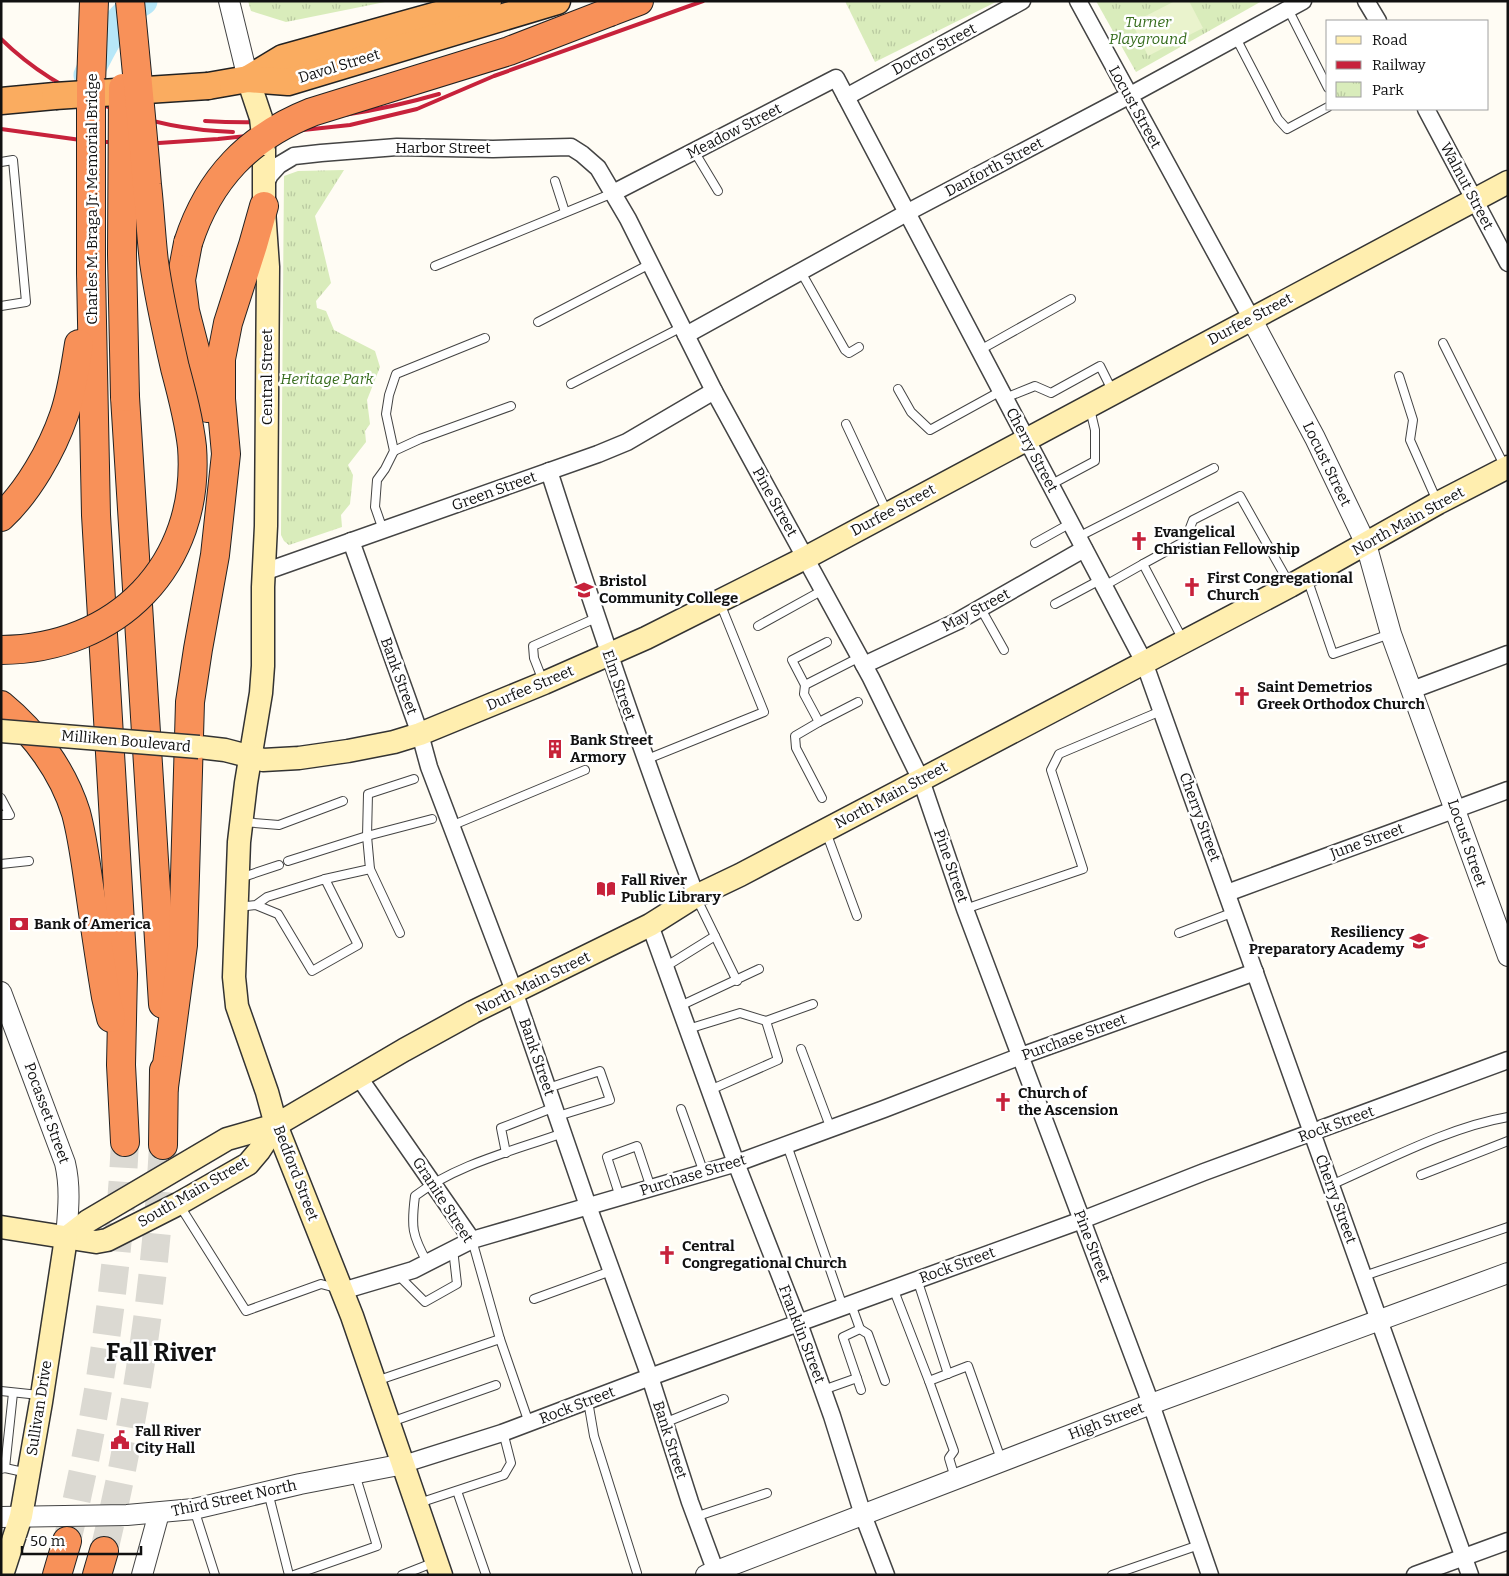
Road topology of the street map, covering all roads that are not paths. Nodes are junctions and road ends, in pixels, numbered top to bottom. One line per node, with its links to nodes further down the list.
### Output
1 (94, 1): 52 (highway, Charles M. Braga Jr. Memorial Bridge, bridge)
2 (126, 1): 150 (highway, Charles M. Braga Jr. Memorial Bridge, bridge)
3 (130, 1): 85 (highway, bridge)
4 (229, 1): 16 (street, Central Street)
5 (488, 1): 12 (highway, Davol Street)
6 (557, 1): 16 (highway, Davol Street)
7 (639, 1): 66 (highway, bridge)
8 (1022, 1): 19 (street, Doctor Street)
9 (1078, 1): 18 (street, Locust Street)
10 (1303, 1): 13 (street, Danforth Street)
11 (1366, 1): 14 (street)
12 (457, 6): 16 (highway, Davol Street)
13 (1288, 9): 15 (street, Danforth Street); 17 (lane)
14 (1377, 20)
15 (1236, 38): 18 (street, Danforth Street); 21 (lane)
16 (248, 79): 20 (highway, bridge); 29 (main road, Central Street, bridge)
17 (1326, 84)
18 (1129, 95): 32 (street, Danforth Street); 39 (street, Locust Street)
19 (846, 97): 23 (street, Meadow Street); 32 (street, Cherry Street)
20 (1, 101)
21 (1326, 108)
22 (1427, 110): 30 (street, Walnut Street)
23 (694, 151): 27 (lane); 28 (street, Meadow Street)
24 (1, 162): 38 (lane)
25 (555, 181): 31 (lane)
26 (1508, 182): 30 (main road, Durfee Street)
27 (718, 191)
28 (613, 193): 29 (street, Harbor Street); 31 (lane); 34 (street, Pine Street)
29 (264, 196): 66 (highway); 73 (main road, Central Street)
30 (1474, 200): 33 (street, Walnut Street); 39 (main road, Durfee Street)
31 (565, 212): 35 (lane)
32 (907, 212): 36 (street, Danforth Street); 45 (street, Cherry Street)
33 (1508, 263)
34 (650, 264): 40 (lane); 41 (street, Pine Street)
35 (434, 266)
36 (801, 272): 41 (street, Danforth Street); 44 (lane)
37 (1071, 299): 45 (lane)
38 (1, 306)
39 (1251, 318): 50 (main road, Durfee Street); 70 (street, Locust Street)
40 (538, 322)
41 (684, 331): 47 (lane); 49 (street, Pine Street)
42 (486, 338): 57 (lane)
43 (1443, 344): 59 (lane)
44 (859, 347)
45 (980, 350): 51 (street, Cherry Street)
46 (1399, 376): 62 (lane)
47 (571, 384)
48 (898, 389): 51 (lane)
49 (714, 391): 60 (street, Green Street); 71 (street, Pine Street)
50 (1113, 392): 51 (lane); 53 (main road, Durfee Street)
51 (1003, 395): 56 (street, Cherry Street)
52 (81, 397): 64 (highway); 148 (highway)
53 (1089, 405): 56 (main road, Durfee Street); 61 (lane)
54 (511, 406): 57 (lane)
55 (846, 424): 63 (lane)
56 (1026, 439): 61 (street, Cherry Street); 63 (main road, Durfee Street)
57 (394, 450): 65 (lane)
58 (1214, 468): 67 (lane)
59 (1507, 468): 62 (main road, North Main Street)
60 (549, 471): 65 (street, Green Street); 80 (street, Elm Street)
61 (1050, 484): 67 (street, Cherry Street)
62 (1438, 503): 70 (main road, North Main Street)
63 (888, 514): 71 (main road, Durfee Street)
64 (1, 516)
65 (383, 530): 68 (street, Green Street)
66 (216, 532): 150 (highway)
67 (1078, 536): 69 (lane); 75 (street, Cherry Street); 79 (street, May Street)
68 (351, 541): 73 (street, Green Street); 99 (street, Bank Street)
69 (1035, 543)
70 (1366, 544): 74 (main road, North Main Street); 82 (street, Locust Street)
71 (805, 558): 76 (street, Pine Street); 77 (main road, Durfee Street)
72 (1143, 564): 74 (lane); 75 (lane); 84 (lane)
73 (264, 572): 100 (main road, Central Street)
74 (1298, 581): 82 (lane); 84 (main road, North Main Street)
75 (1102, 583): 78 (lane); 90 (street, Cherry Street)
76 (823, 590): 81 (lane); 89 (street, Pine Street)
77 (720, 601): 87 (main road, Durfee Street); 101 (lane)
78 (1055, 604)
79 (981, 609): 86 (lane); 89 (street, May Street)
80 (596, 618): 87 (street, Elm Street); 91 (lane)
81 (758, 626)
82 (1391, 634): 93 (street, Locust Street)
83 (827, 642): 92 (lane)
84 (1184, 642): 90 (main road, North Main Street)
85 (1, 650)
86 (1004, 650)
87 (609, 654): 91 (main road, Durfee Street); 101 (street, Elm Street)
88 (1508, 654): 93 (street)
89 (862, 661): 92 (lane); 104 (street, Pine Street)
90 (1144, 662): 96 (street, Cherry Street); 104 (main road, North Main Street)
91 (544, 683): 99 (main road, Durfee Street)
92 (805, 685): 97 (lane)
93 (1412, 690): 109 (street, Locust Street)
94 (858, 702): 97 (lane)
95 (1, 705): 148 (highway)
96 (1161, 711): 123 (street, Cherry Street); 126 (lane)
97 (819, 722): 107 (lane)
98 (1, 731): 100 (main road, Milliken Boulevard, bridge)
99 (420, 734): 100 (main road, Durfee Street); 113 (street, Bank Street)
100 (250, 757): 112 (main road, Bedford Street)
101 (645, 760): 124 (street, Elm Street)
102 (584, 770): 113 (lane)
103 (414, 779): 115 (lane)
104 (921, 780): 114 (main road, North Main Street); 126 (street, Pine Street)
105 (1508, 790): 109 (street, June Street)
106 (1, 798): 110 (lane)
107 (822, 798)
108 (343, 801): 112 (lane)
109 (1455, 808): 123 (street, June Street); 130 (street, Locust Street)
110 (1, 815)
111 (432, 819): 115 (lane)
112 (241, 822): 121 (main road, Bedford Street)
113 (451, 826): 139 (street, Bank Street)
114 (826, 830): 124 (main road, North Main Street); 128 (lane)
115 (367, 836): 117 (lane); 120 (lane)
116 (29, 861): 118 (lane)
117 (288, 861)
118 (1, 864)
119 (279, 865): 121 (lane)
120 (370, 869): 122 (lane); 131 (lane)
121 (237, 879): 125 (main road, Bedford Street)
122 (325, 879): 125 (lane); 125 (lane)
123 (1227, 893): 127 (street, Cherry Street)
124 (696, 896): 129 (main road, North Main Street); 133 (lane)
125 (246, 906): 156 (main road, Bedford Street)
126 (966, 909): 146 (street, Pine Street)
127 (1234, 912): 132 (lane); 137 (street, Cherry Street)
128 (857, 916)
129 (650, 925): 135 (street, Franklin Street); 139 (main road, North Main Street)
130 (1503, 930): 134 (street, Locust Street)
131 (400, 933)
132 (1179, 933)
133 (716, 936): 135 (lane); 138 (lane)
134 (1508, 956)
135 (665, 967): 142 (street, Franklin Street)
136 (759, 969): 138 (lane)
137 (1255, 972): 146 (street, Purchase Street); 158 (street, Cherry Street)
138 (737, 981): 142 (lane)
139 (514, 991): 149 (main road, North Main Street); 151 (street, Bank Street)
140 (1, 992): 177 (street, Pocasset Street)
141 (813, 1004): 143 (lane)
142 (680, 1006): 144 (street, Franklin Street)
143 (766, 1021): 144 (lane); 152 (lane)
144 (688, 1029): 152 (street, Franklin Street)
145 (801, 1049): 157 (lane)
146 (1021, 1056): 157 (street, Purchase Street); 174 (street, Pine Street)
147 (1508, 1060): 158 (street, Rock Street)
148 (121, 1065): 161 (highway)
149 (358, 1076): 156 (main road, North Main Street); 168 (street, Granite Street)
150 (164, 1087): 162 (highway)
151 (548, 1088): 154 (street, Bank Street); 154 (lane)
152 (710, 1090): 165 (street, Franklin Street)
153 (681, 1109): 166 (lane)
154 (556, 1112): 159 (street, Bank Street); 164 (lane)
155 (1508, 1117): 169 (lane)
156 (276, 1125): 172 (main road, South Main Street); 177 (main road, South Main Street); 187 (main road, Bedford Street)
157 (831, 1129): 163 (street, Purchase Street)
158 (1313, 1132): 169 (street, Cherry Street); 174 (street, Rock Street)
159 (563, 1133): 164 (lane); 173 (street, Bank Street)
160 (1508, 1141): 167 (lane)
161 (125, 1142)
162 (163, 1145)
163 (787, 1145): 165 (street, Purchase Street); 189 (lane)
164 (506, 1153): 168 (lane)
165 (736, 1163): 166 (street, Purchase Street); 191 (street, Franklin Street)
166 (704, 1173): 170 (street, Purchase Street)
167 (1420, 1175)
168 (432, 1183): 178 (street, Granite Street); 180 (lane)
169 (1331, 1185): 184 (street, Cherry Street)
170 (651, 1188): 171 (street, Purchase Street); 171 (lane)
171 (620, 1197): 173 (street, Purchase Street)
172 (178, 1204): 177 (main road, South Main Street); 187 (lane)
173 (588, 1206): 178 (street, Purchase Street); 181 (street, Bank Street)
174 (1082, 1220): 185 (street, Rock Street); 208 (street, Pine Street)
175 (1508, 1226): 184 (lane)
176 (1, 1227): 177 (main road, South Main Street)
177 (66, 1238): 205 (main road, Sullivan Drive)
178 (472, 1240): 179 (street, Purchase Street); 193 (lane, Granite Street)
179 (453, 1248): 180 (street, Purchase Street); 183 (lane)
180 (426, 1262): 183 (street, Purchase Street)
181 (611, 1271): 188 (lane); 195 (street, Bank Street)
182 (1508, 1273): 190 (street, High Street)
183 (397, 1274): 187 (street, Purchase Street)
184 (1364, 1276): 190 (street, Cherry Street)
185 (917, 1279): 186 (street, Rock Street); 194 (lane)
186 (893, 1288): 189 (street, Rock Street); 199 (lane)
187 (342, 1291): 197 (main road, Bedford Street)
188 (534, 1299)
189 (847, 1305): 191 (street, Rock Street); 192 (lane)
190 (1379, 1319): 208 (street, High Street); 231 (street, Cherry Street)
191 (798, 1323): 195 (street, Rock Street); 201 (street, Franklin Street)
192 (860, 1329): 196 (lane); 198 (lane)
193 (500, 1340): 197 (lane); 210 (lane, Granite Street)
194 (948, 1374): 199 (lane); 213 (lane)
195 (650, 1377): 207 (street, Rock Street); 211 (street, Bank Street)
196 (857, 1378): 201 (lane); 202 (lane)
197 (375, 1381): 209 (main road, Bedford Street)
198 (885, 1381)
199 (929, 1381): 218 (lane)
200 (496, 1385): 209 (lane)
201 (823, 1390): 225 (street, Franklin Street)
202 (861, 1390)
203 (1, 1391): 204 (lane)
204 (13, 1393): 205 (lane); 215 (lane)
205 (42, 1395): 216 (main road, Sullivan Drive)
206 (724, 1399): 211 (lane)
207 (588, 1401): 210 (street, Rock Street); 234 (lane)
208 (1151, 1404): 213 (street, High Street); 230 (street, Pine Street)
209 (389, 1422): 214 (main road, Bedford Street)
210 (528, 1423): 212 (street, Rock Street)
211 (664, 1423): 227 (street, Bank Street)
212 (503, 1432): 214 (street, Rock Street); 219 (lane)
213 (1002, 1462): 218 (street, High Street)
214 (404, 1464): 217 (street, Third Street North); 222 (main road, Bedford Street)
215 (3, 1468): 216 (lane)
216 (29, 1473): 226 (main road, Sullivan Drive)
217 (355, 1474): 220 (street, Third Street North); 240 (lane)
218 (955, 1480): 225 (street, High Street)
219 (457, 1491): 222 (lane); 242 (lane)
220 (268, 1492): 223 (street, Third Street North); 239 (lane)
221 (767, 1493): 227 (lane)
222 (418, 1504): 232 (main road, Bedford Street)
223 (194, 1509): 224 (street, Third Street North); 238 (lane)
224 (159, 1513): 226 (street, Third Street North); 237 (street)
225 (863, 1515): 233 (street, High Street); 243 (street, Franklin Street)
226 (11, 1516): 235 (main road, Sullivan Drive)
227 (695, 1517): 233 (street, Bank Street)
228 (67, 1541): 236 (highway)
229 (1508, 1541): 231 (street)
230 (1199, 1544): 244 (lane); 245 (street, Pine Street)
231 (1464, 1557): 246 (street); 247 (street, Cherry Street)
232 (439, 1568): 241 (lane)
233 (713, 1573)
234 (637, 1574)
235 (2, 1575)
236 (57, 1575)
237 (142, 1575)
238 (215, 1575)
239 (289, 1575)
240 (294, 1575)
241 (402, 1575)
242 (486, 1575)
243 (886, 1575)
244 (1112, 1575)
245 (1210, 1575)
246 (1415, 1575)
247 (1470, 1575)

